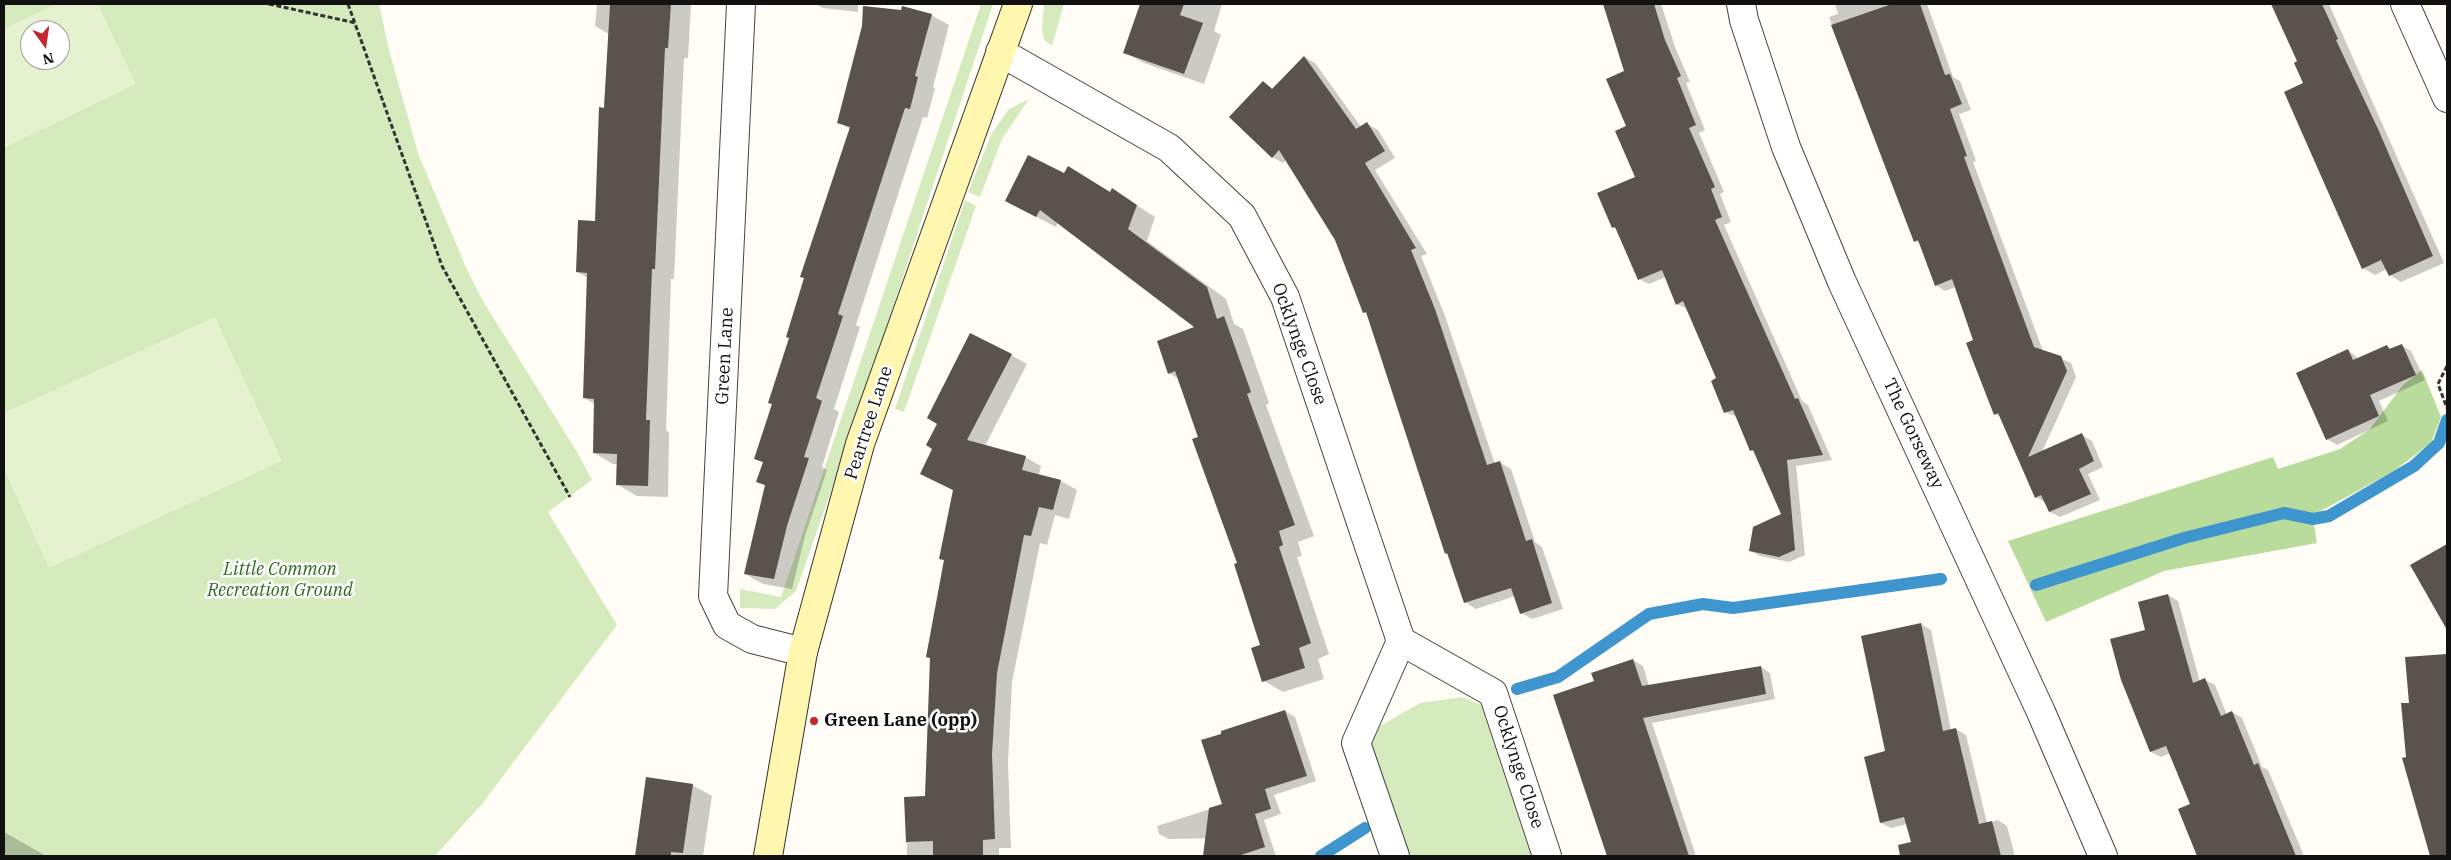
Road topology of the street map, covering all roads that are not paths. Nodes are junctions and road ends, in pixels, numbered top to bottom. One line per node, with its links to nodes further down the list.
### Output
1 (741, 4): 8 (street, Green Lane)
2 (1018, 4): 5 (street, Peartree Lane)
3 (1741, 4): 12 (street, The Gorseway)
4 (2405, 4): 6 (street)
5 (1000, 52): 7 (street, Ocklynge Close); 8 (street, Peartree Lane)
6 (2447, 98)
7 (1401, 641): 10 (street); 11 (street, Ocklynge Close)
8 (803, 652): 9 (street, Peartree Lane)
9 (768, 856)
10 (1395, 856)
11 (1547, 856)
12 (2103, 856)

